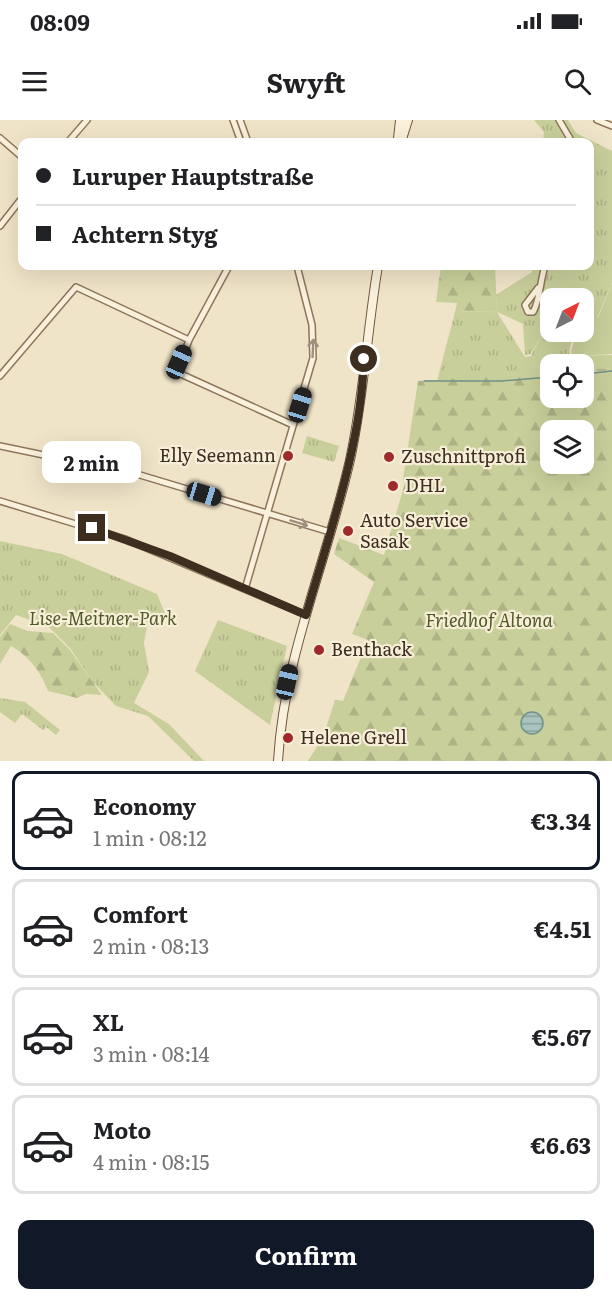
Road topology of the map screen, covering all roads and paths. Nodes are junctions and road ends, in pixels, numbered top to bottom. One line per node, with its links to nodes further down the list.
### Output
1 (87, 120): 10 (street)
2 (233, 120): 11 (street)
3 (240, 120): 12 (street)
4 (400, 120): 13 (main road)
5 (408, 120): 14 (main road)
6 (559, 120): 15 (street)
7 (597, 120): 8 (street)
8 (612, 126)
9 (0, 138): 16 (street)
10 (71, 138)
11 (240, 138)
12 (247, 138)
13 (399, 138)
14 (401, 138)
15 (570, 138)
16 (18, 154)
17 (18, 203): 18 (street)
18 (0, 226)
19 (227, 270): 24 (street)
20 (298, 270): 26 (street, one-way to 20)
21 (377, 270): 30 (main road)
22 (544, 270): 23 (street)
23 (538, 288)
24 (189, 340): 25 (street); 26 (street)
25 (0, 376)
26 (293, 425): 29 (street)
27 (0, 446): 29 (street)
28 (0, 501): 31 (street)
29 (268, 513): 30 (street, one-way to 30); 31 (street)
30 (330, 532): 32 (main road)
31 (245, 589): 32 (street)
32 (306, 615): 33 (main road)
33 (278, 761)

